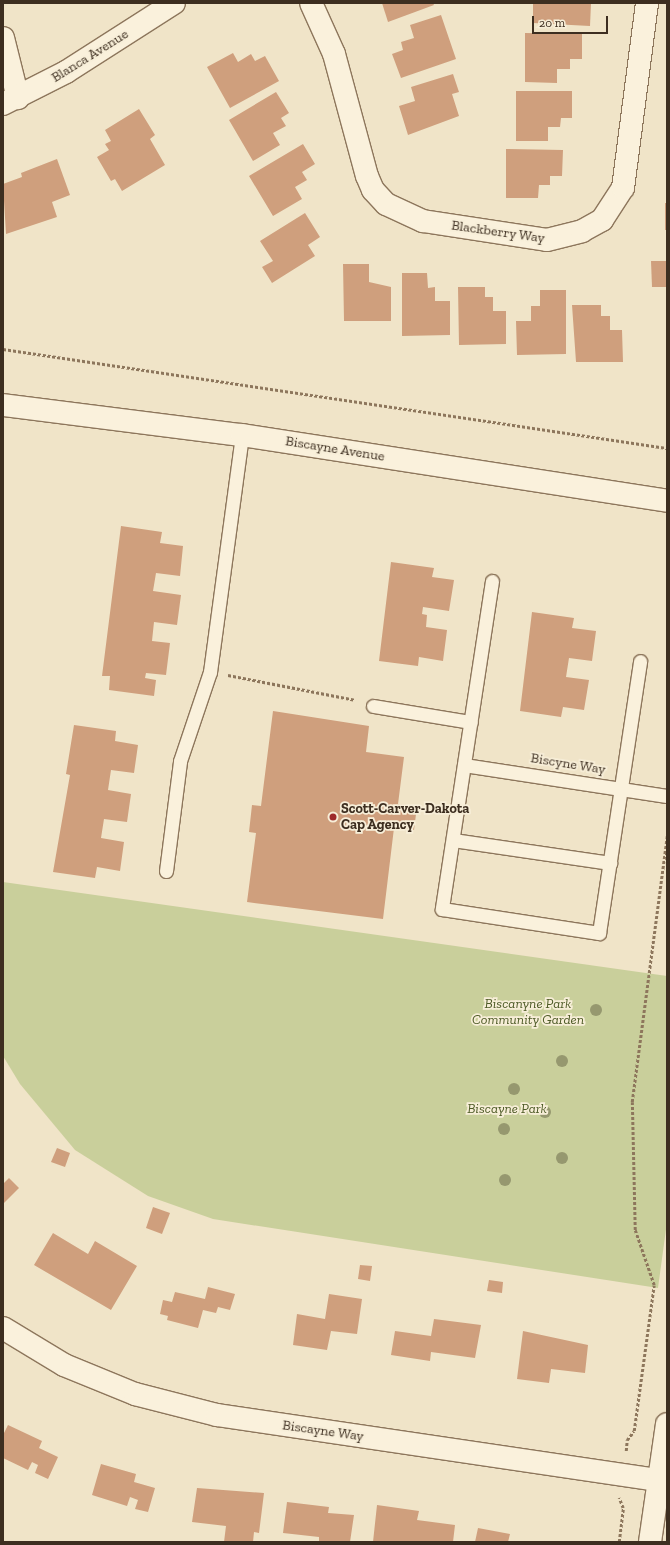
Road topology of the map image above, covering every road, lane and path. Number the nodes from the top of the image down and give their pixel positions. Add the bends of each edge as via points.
1 (174, 3) edge
2 (311, 3) edge
3 (647, 3) edge
4 (3, 38) edge
5 (11, 101) edge
6 (3, 349) edge
7 (3, 405) edge
8 (242, 435) junction
9 (667, 448) edge
10 (667, 501) edge
11 (492, 581) dead end
12 (640, 661) dead end
13 (210, 672) junction
14 (373, 706) joint
15 (471, 722) junction
16 (464, 765) junction
17 (621, 789) junction
18 (667, 796) edge
19 (667, 835) edge
20 (452, 840) junction
21 (610, 864) junction
22 (166, 871) dead end
23 (3, 1328) edge
24 (667, 1424) edge
25 (623, 1475) junction
26 (659, 1480) junction
27 (619, 1542) edge
28 (650, 1542) edge

1 - 5 street, Blanca Avenue via 66,72
2 - 3 street, Blackberry Way via 334,54 367,176 373,190 386,204 423,221 547,240 582,231 602,220 623,188
4 - 5 street
6 - 9 path
7 - 8 street, Biscayne Avenue
8 - 10 street, Biscayne Avenue
8 - 13 lane
11 - 15 lane
12 - 17 lane
13 - 14 path via 335,693
13 - 22 lane via 180,761
14 - 15 lane
15 - 16 lane
16 - 17 lane, Biscyne Way
16 - 20 lane
17 - 18 lane, Biscyne Way
17 - 21 lane
19 - 25 path via 630,1130 636,1189 635,1230 654,1285 634,1431 627,1440
20 - 21 lane
20 - 21 lane via 442,909 599,933
23 - 25 street, Biscayne Way via 64,1365 135,1394 217,1415
24 - 26 street
25 - 26 street, Biscayne Way
25 - 27 path via 619,1498 623,1508
26 - 28 street

